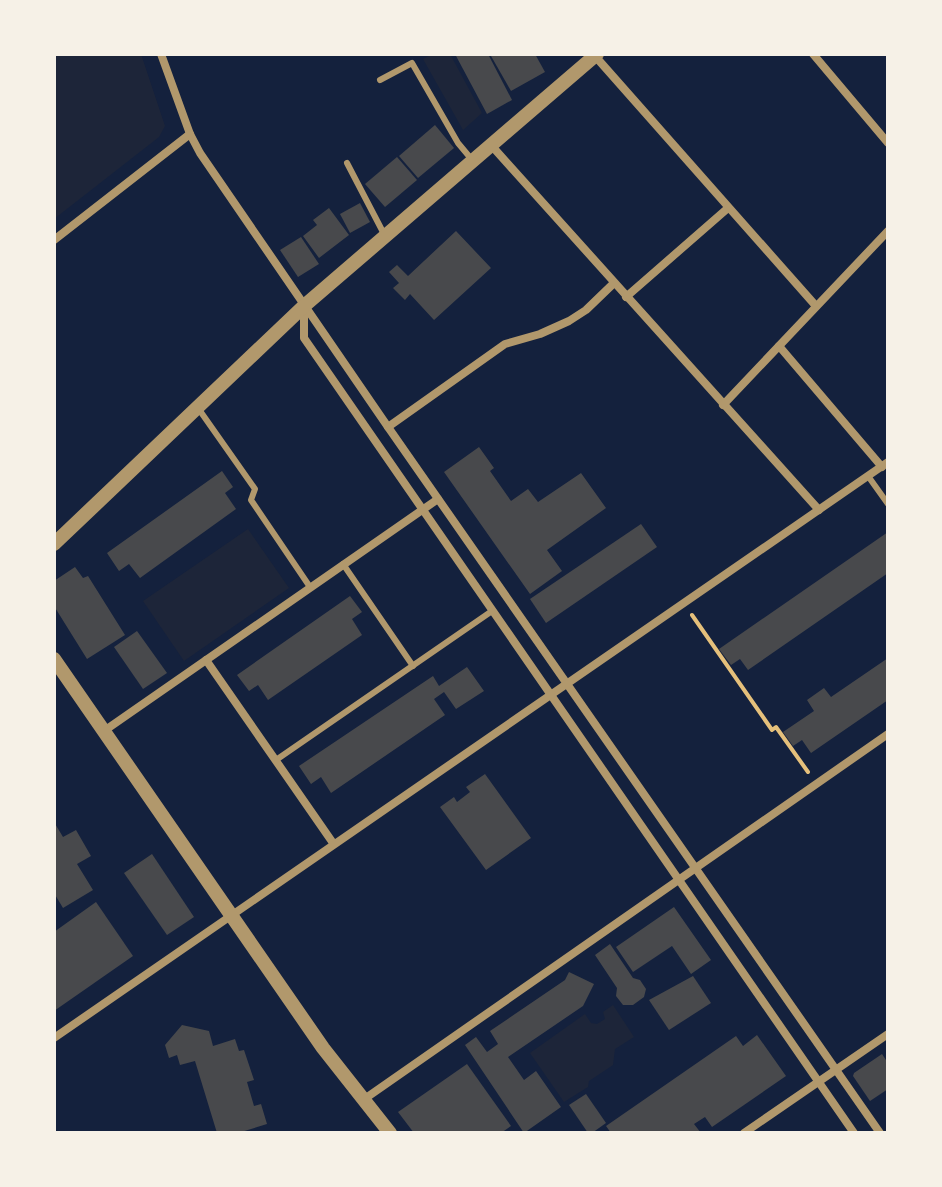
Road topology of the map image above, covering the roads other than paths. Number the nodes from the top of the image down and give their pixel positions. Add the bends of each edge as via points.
1 (161, 54) edge
2 (813, 54) edge
3 (596, 55) edge
4 (380, 80) dead end
5 (190, 134) junction
6 (888, 143) edge
7 (491, 145) junction
8 (473, 161) junction
9 (347, 163) dead end
10 (728, 208) junction
11 (888, 231) edge
12 (386, 236) junction
13 (54, 240) edge
14 (614, 283) junction
15 (626, 297) junction
16 (304, 306) junction
17 (816, 306) junction
18 (779, 346) junction
19 (723, 405) junction
20 (197, 407) junction
21 (388, 427) junction
22 (885, 465) edge
23 (868, 476) junction
24 (438, 499) junction
25 (888, 504) edge
26 (421, 510) junction
27 (819, 510) junction
28 (54, 544) edge
29 (343, 564) junction
30 (310, 587) junction
31 (492, 611) junction
32 (54, 659) edge
33 (206, 660) junction
34 (413, 666) junction
35 (568, 682) junction
36 (550, 694) junction
37 (104, 731) junction
38 (888, 734) edge
39 (276, 760) junction
40 (333, 843) junction
41 (696, 868) junction
42 (679, 880) junction
43 (230, 915) junction
44 (888, 1034) edge
45 (54, 1038) edge
46 (836, 1069) junction
47 (818, 1082) junction
48 (363, 1100) junction
49 (390, 1133) edge
50 (744, 1133) edge
51 (854, 1133) edge
52 (880, 1133) edge

1 - 5 street
2 - 6 street
3 - 7 street
3 - 10 street
4 - 8 lane via 412,63
5 - 13 street
5 - 16 street
7 - 8 street
7 - 14 street
8 - 12 street
9 - 12 lane
10 - 15 street
10 - 17 street
11 - 17 street
12 - 16 street
14 - 15 street
14 - 21 street via 569,321 505,344
15 - 19 street
16 - 20 street
16 - 21 street
16 - 26 street via 304,338
17 - 18 street
18 - 19 street
18 - 22 street
19 - 27 street
20 - 28 street
20 - 30 lane via 255,489 251,500
21 - 24 street
22 - 23 street
23 - 25 lane
23 - 27 street
24 - 26 street
24 - 35 street
26 - 29 street
26 - 31 street
27 - 35 street
29 - 30 street
29 - 34 lane
30 - 33 street
31 - 34 lane
31 - 36 street
32 - 37 street
33 - 37 street
33 - 39 street
34 - 39 lane
35 - 36 street
35 - 41 street
36 - 40 street
36 - 42 street
37 - 43 street
38 - 41 street
39 - 40 street
40 - 43 street
41 - 42 street
41 - 46 street
42 - 47 street
42 - 48 street
43 - 45 street
43 - 48 street
44 - 46 street
46 - 47 street
46 - 52 street
47 - 50 street
47 - 51 street
48 - 49 street

